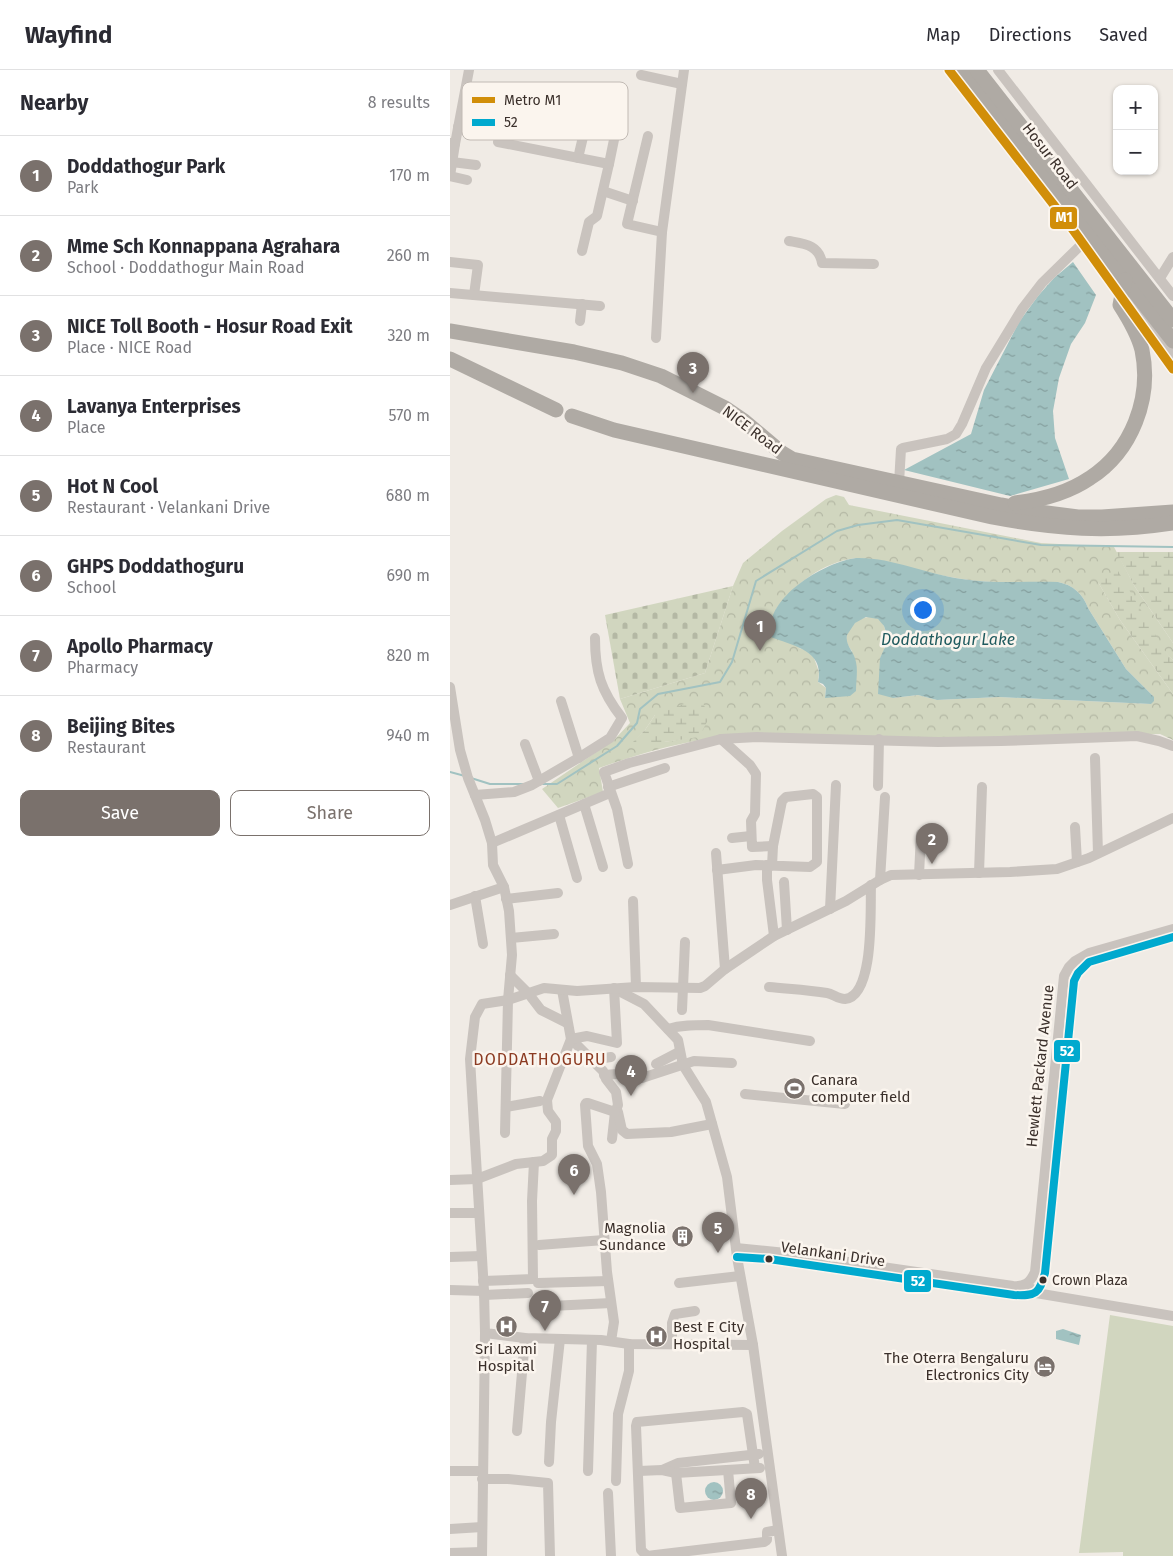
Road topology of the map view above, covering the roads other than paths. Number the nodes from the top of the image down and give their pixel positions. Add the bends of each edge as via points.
1 (684, 70) edge
2 (952, 70) edge
3 (961, 70) edge
4 (968, 70) edge
5 (977, 70) edge
6 (983, 70) edge
7 (998, 70) edge
8 (641, 75) dead end
9 (682, 84) junction
10 (462, 107) edge
11 (458, 127) junction
12 (462, 128) edge
13 (648, 136) dead end
14 (582, 140) edge
15 (614, 140) edge
16 (498, 142) dead end
17 (453, 143) edge
18 (578, 158) junction
19 (452, 162) junction
20 (609, 164) junction
21 (476, 165) dead end
22 (450, 176) edge
23 (467, 180) dead end
24 (603, 191) junction
25 (632, 201) junction
26 (662, 232) junction
27 (789, 241) dead end
28 (1085, 241) junction
29 (582, 250) dead end
30 (1173, 257) edge
31 (450, 262) edge
32 (874, 264) dead end
33 (1160, 278) junction
34 (1124, 285) junction
35 (450, 293) edge
36 (474, 295) junction
37 (1173, 296) edge
38 (582, 304) junction
39 (600, 306) dead end
40 (1173, 312) edge
41 (1173, 320) edge
42 (580, 321) dead end
43 (450, 331) edge
44 (1173, 332) edge
45 (656, 338) dead end
46 (1173, 341) edge
47 (1173, 354) edge
48 (450, 359) edge
49 (556, 410) dead end
50 (572, 416) dead end
51 (899, 482) junction
52 (1001, 505) junction
53 (1173, 512) edge
54 (1173, 523) edge
55 (1122, 529) junction
56 (1173, 532) edge
57 (595, 638) dead end
58 (450, 687) edge
59 (561, 701) dead end
60 (721, 739) junction
61 (878, 739) junction
62 (525, 744) dead end
63 (1173, 746) edge
64 (579, 758) junction
65 (1095, 758) dead end
66 (665, 768) dead end
67 (539, 781) junction
68 (836, 785) dead end
69 (878, 786) dead end
70 (982, 787) dead end
71 (609, 790) junction
72 (475, 795) junction
73 (885, 797) dead end
74 (584, 804) junction
75 (559, 815) junction
76 (1173, 818) edge
77 (1075, 827) dead end
78 (921, 834) dead end
79 (751, 836) junction
80 (732, 838) dead end
81 (492, 843) junction
82 (773, 846) junction
83 (716, 853) dead end
84 (1098, 854) junction
85 (1077, 862) junction
86 (628, 864) dead end
87 (770, 866) junction
88 (603, 867) dead end
89 (717, 870) junction
90 (978, 873) junction
91 (919, 875) junction
92 (577, 878) dead end
93 (880, 880) junction
94 (784, 882) dead end
95 (870, 885) junction
96 (504, 887) junction
97 (558, 893) dead end
98 (475, 896) junction
99 (506, 898) junction
100 (634, 901) dead end
101 (450, 905) edge
102 (830, 909) junction
103 (1173, 929) edge
104 (787, 930) junction
105 (554, 934) dead end
106 (774, 936) junction
107 (511, 938) junction
108 (1173, 938) edge
109 (685, 942) dead end
110 (483, 944) dead end
111 (726, 969) junction
112 (510, 975) junction
113 (1069, 978) junction
114 (636, 987) junction
115 (769, 987) dead end
116 (614, 988) junction
117 (683, 988) junction
118 (562, 990) junction
119 (528, 993) junction
120 (508, 1000) junction
121 (682, 1010) dead end
122 (567, 1023) junction
123 (668, 1029) junction
124 (571, 1039) junction
125 (810, 1041) dead end
126 (679, 1052) junction
127 (611, 1057) dead end
128 (591, 1060) junction
129 (732, 1063) dead end
130 (656, 1064) dead end
131 (684, 1065) junction
132 (617, 1074) dead end
133 (604, 1075) junction
134 (642, 1078) dead end
135 (745, 1094) dead end
136 (540, 1101) dead end
137 (845, 1104) dead end
138 (506, 1107) junction
139 (616, 1111) junction
140 (712, 1124) junction
141 (506, 1133) dead end
142 (612, 1139) dead end
143 (534, 1162) junction
144 (450, 1180) edge
145 (477, 1180) junction
146 (450, 1212) edge
147 (479, 1213) junction
148 (604, 1240) junction
149 (539, 1245) dead end
150 (736, 1253) junction
151 (481, 1256) junction
152 (450, 1257) edge
153 (740, 1276) junction
154 (608, 1281) junction
155 (1028, 1282) junction
156 (538, 1283) dead end
157 (679, 1283) dead end
158 (484, 1289) junction
159 (450, 1290) edge
160 (1039, 1290) junction
161 (528, 1293) dead end
162 (611, 1303) junction
163 (551, 1306) dead end
164 (695, 1310) dead end
165 (1173, 1316) edge
166 (485, 1333) junction
167 (525, 1338) junction
168 (560, 1339) junction
169 (592, 1340) junction
170 (611, 1341) junction
171 (629, 1344) junction
172 (672, 1344) junction
173 (753, 1345) junction
174 (517, 1431) dead end
175 (768, 1454) junction
176 (753, 1455) junction
177 (712, 1459) junction
178 (549, 1462) dead end
179 (769, 1467) junction
180 (755, 1468) junction
181 (588, 1470) dead end
182 (662, 1470) junction
183 (728, 1470) junction
184 (450, 1471) edge
185 (639, 1471) junction
186 (712, 1471) junction
187 (676, 1473) junction
188 (482, 1475) junction
189 (616, 1481) dead end
190 (608, 1493) dead end
191 (482, 1527) junction
192 (450, 1529) edge
193 (778, 1530) junction
194 (450, 1552) edge
195 (482, 1554) edge
196 (550, 1556) edge
197 (611, 1556) edge
198 (782, 1556) edge

1 - 9 street
2 - 28 street
3 - 34 highway, Hosur Road
4 - 44 highway
5 - 41 highway
6 - 40 highway, Hosur Road
7 - 33 street, Hosur Road
8 - 9 street
9 - 26 street
10 - 11 street
11 - 12 street
11 - 17 street
13 - 25 street
14 - 18 street
15 - 20 street
16 - 18 street
17 - 19 street
18 - 20 street
19 - 21 street
19 - 22 street
20 - 24 street
22 - 23 street
24 - 25 street
24 - 29 street via 597,216 589,222
25 - 26 street via 627,224
26 - 45 street
27 - 32 street via 817,249 822,264
28 - 34 street
28 - 51 street via 1042,283 1022,309 986,368 956,434 948,439 901,450
30 - 33 street
31 - 36 street via 478,266
33 - 37 street, Hosur Road
34 - 46 highway, Hosur Road
34 - 47 street, Hosur Road
34 - 52 highway via 1120,305 1134,327 1145,369 1142,403 1126,441 1105,466 1080,484 1044,498
35 - 36 street
36 - 38 street
38 - 39 street
38 - 42 street
43 - 51 highway, NICE Road via 574,352 653,373 725,408 787,456
48 - 49 highway
50 - 55 highway, NICE Road via 614,430 992,517 1058,528
51 - 52 highway, NICE Road
52 - 53 highway, NICE Road via 1078,517
54 - 55 highway
55 - 56 highway via 1139,533
57 - 64 street via 595,655 606,696 622,718 610,738
58 - 72 street via 460,750
59 - 64 street
60 - 61 street
60 - 71 street via 604,772
60 - 79 street via 756,774
61 - 63 street via 938,742 1136,736
61 - 69 street
62 - 67 street
64 - 67 street
65 - 84 street
66 - 71 street
67 - 72 street via 514,792
68 - 102 street
70 - 90 street
71 - 74 street
71 - 86 street via 617,809
72 - 81 street
73 - 93 street
74 - 75 street
74 - 88 street
75 - 81 street
75 - 92 street
76 - 84 street
77 - 85 street
78 - 91 street
79 - 80 street
79 - 82 street via 752,847
81 - 96 street via 493,865
82 - 87 street
82 - 87 street via 782,801 786,796 813,794 817,797 817,862 810,867
83 - 89 street
84 - 85 street
85 - 90 street via 1057,869
87 - 89 street
87 - 106 street via 767,880
89 - 111 street
90 - 91 street
91 - 93 street via 891,876
93 - 95 street
94 - 104 street
95 - 102 street
95 - 115 street via 868,960 857,992 843,999 826,993
96 - 98 street
96 - 99 street
97 - 99 street
98 - 101 street
98 - 110 street
99 - 107 street
100 - 114 street
102 - 104 street
103 - 113 street, Hewlett Packard Avenue via 1089,953 1069,967
104 - 106 street
105 - 107 street
106 - 111 street
107 - 112 street
108 - 113 street, Hewlett Packard Avenue via 1090,962
109 - 117 street
111 - 117 street via 705,986
112 - 119 street
112 - 120 street
113 - 155 street, Hewlett Packard Avenue via 1035,1272
113 - 160 street, Hewlett Packard Avenue via 1045,1273
114 - 116 street
114 - 117 street
116 - 118 street
116 - 123 street via 644,1004
116 - 124 street via 617,1042 587,1036
117 - 121 street
118 - 119 street via 544,988
118 - 122 street
119 - 120 street
119 - 122 street via 541,1010
120 - 138 street
120 - 145 street via 482,1004 475,1016 470,1059
122 - 124 street
123 - 125 street via 708,1025
123 - 126 street via 678,1040
124 - 128 street
124 - 143 street via 547,1100 548,1111 556,1122 552,1155
126 - 130 street
126 - 131 street
127 - 128 street
128 - 133 street
129 - 131 street via 694,1061
131 - 134 street
131 - 140 street via 706,1102
132 - 133 street
133 - 139 street via 616,1092
135 - 137 street
136 - 138 street
138 - 141 street
139 - 140 street via 622,1130 627,1134 671,1132
139 - 142 street
139 - 148 street via 588,1103 585,1105 588,1146 597,1164
140 - 150 street via 727,1177
143 - 145 street via 516,1164
143 - 158 street via 533,1279
144 - 145 street
145 - 147 street
146 - 147 street
147 - 151 street
148 - 149 street
148 - 154 street
150 - 153 street
150 - 155 street, Velankani Drive via 786,1253 1022,1287
150 - 160 street, Velankani Drive via 1014,1295 1024,1296
151 - 152 street
151 - 158 street
153 - 157 street
153 - 173 street
154 - 156 street
154 - 162 street
155 - 160 street
158 - 159 street
158 - 161 street
158 - 166 street
160 - 165 street, Velankani Drive
162 - 163 street
162 - 170 street via 614,1322
164 - 172 street via 675,1314
166 - 167 street
166 - 188 street
167 - 168 street
167 - 174 street
168 - 169 street
168 - 178 street
169 - 170 street
169 - 181 street
170 - 171 street
171 - 172 street
171 - 189 street via 629,1371 618,1414
172 - 173 street
173 - 175 street
175 - 176 street
175 - 179 street
176 - 177 street
176 - 180 street
176 - 185 street via 747,1414 743,1412 641,1420 636,1426
177 - 182 street via 678,1463
177 - 186 street
179 - 180 street
179 - 193 street
180 - 183 street
182 - 185 street
182 - 187 street
183 - 186 street
183 - 187 street via 731,1503 680,1508
184 - 188 street
185 - 193 street via 641,1550 647,1556 764,1542 767,1532
186 - 187 street
188 - 191 street
188 - 196 street via 548,1483
190 - 197 street
191 - 192 street
191 - 195 street
193 - 198 street
194 - 195 street

